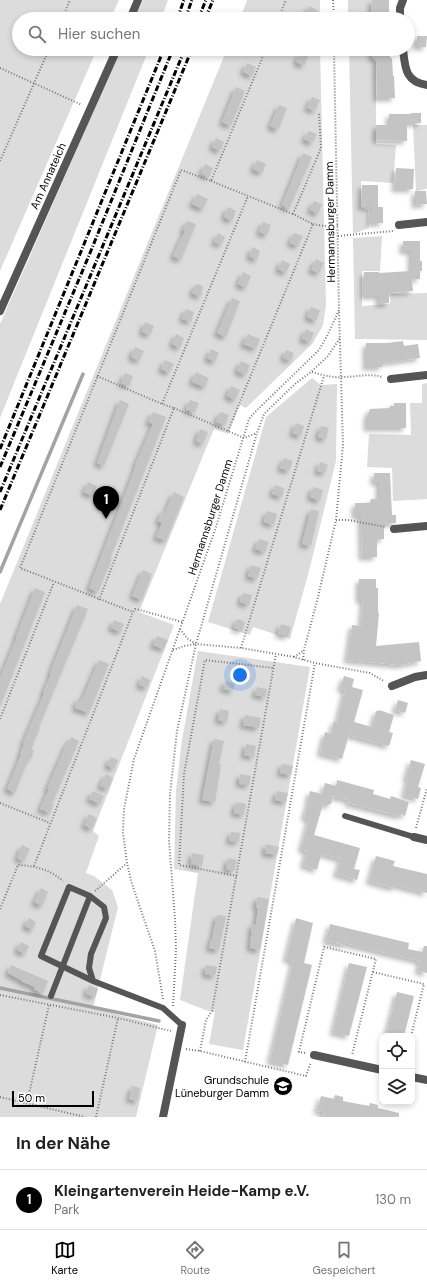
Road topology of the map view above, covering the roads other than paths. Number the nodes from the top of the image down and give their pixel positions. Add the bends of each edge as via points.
1 (138, 0) edge
2 (404, 0) edge
3 (133, 12) edge
4 (400, 12) edge
5 (113, 56) edge
6 (404, 56) edge
7 (427, 85) edge
8 (427, 222) edge
9 (399, 225) road end
10 (0, 311) edge
11 (427, 375) edge
12 (391, 379) road end
13 (427, 526) edge
14 (394, 530) road end
15 (427, 675) edge
16 (392, 686) road end
17 (345, 816) dead end
18 (414, 837) joint
19 (427, 840) edge
20 (90, 896) junction
21 (62, 965) junction
22 (93, 981) junction
23 (51, 996) dead end
24 (181, 1029) joint
25 (314, 1055) road end
26 (379, 1069) edge
27 (415, 1078) edge
28 (427, 1080) edge
29 (163, 1117) edge

1 - 3 street
2 - 4 street
5 - 10 street, Am Annateich
6 - 7 street via 405,69 409,76 414,81
8 - 9 street
11 - 12 street
13 - 14 street
15 - 16 street via 415,676
17 - 18 lane
18 - 19 street
20 - 21 lane
20 - 21 lane via 69,887 41,956
20 - 22 lane via 104,907 106,918 91,954 89,968
21 - 22 lane
21 - 23 lane
22 - 24 lane via 163,1008
24 - 29 street
25 - 26 street
27 - 28 street

